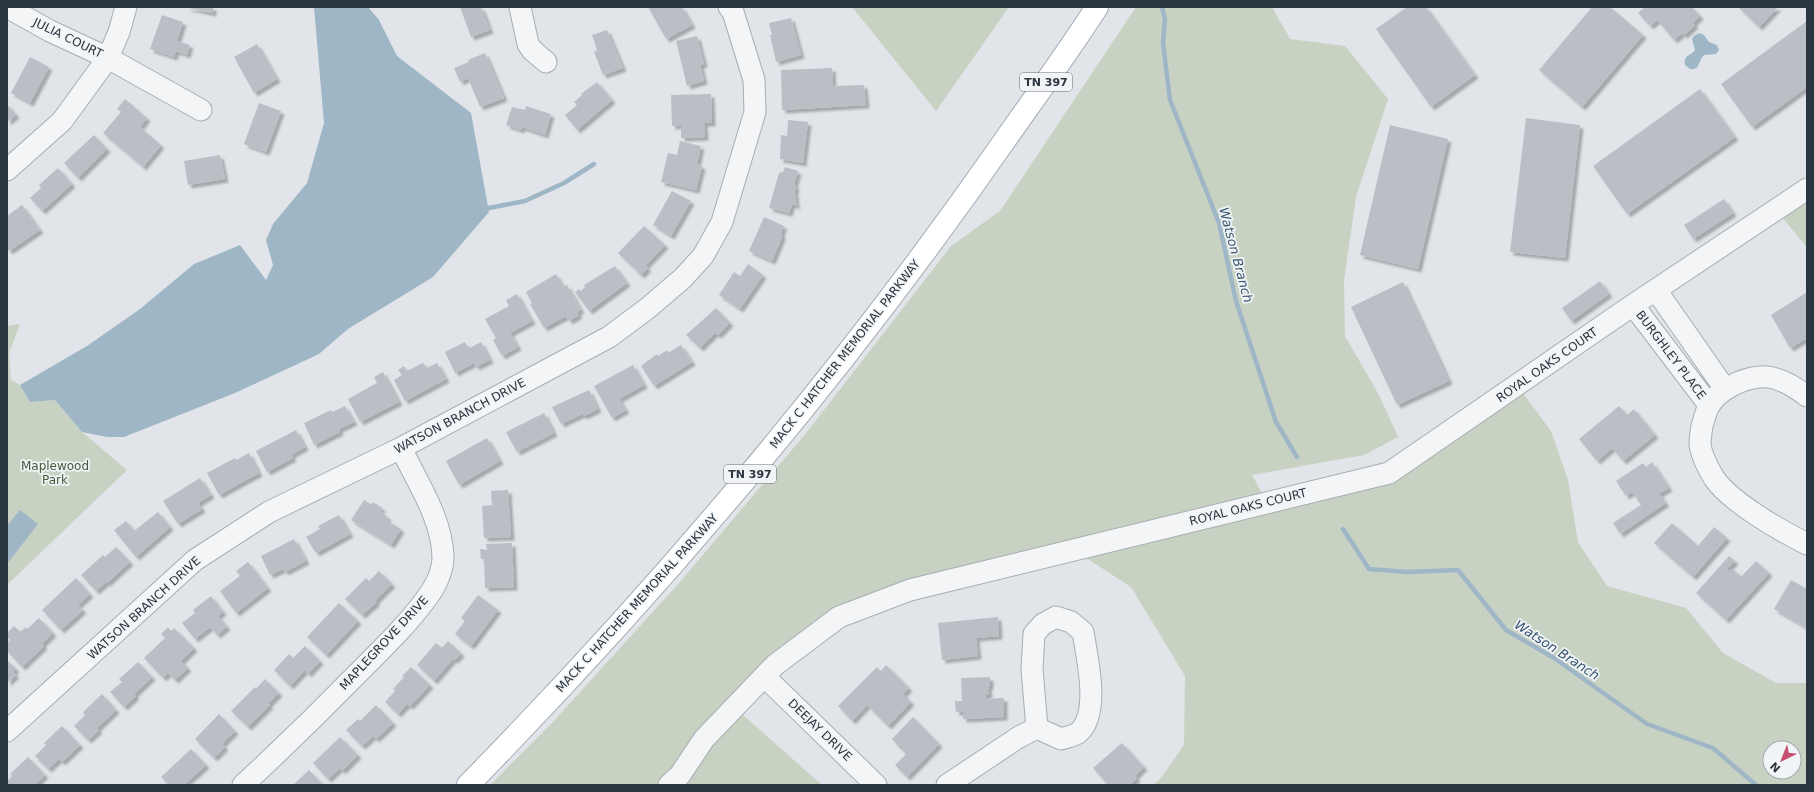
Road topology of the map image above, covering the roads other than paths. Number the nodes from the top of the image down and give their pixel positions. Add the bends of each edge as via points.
1 (7, 7) edge
2 (126, 7) edge
3 (520, 7) edge
4 (729, 7) edge
5 (1092, 15) edge
6 (108, 58) junction
7 (546, 62) dead end
8 (200, 110) dead end
9 (7, 170) edge
10 (1807, 189) edge
11 (1656, 290) junction
12 (1633, 305) junction
13 (1725, 389) junction
14 (1807, 396) edge
15 (1709, 406) junction
16 (400, 448) junction
17 (1807, 544) edge
18 (764, 676) junction
19 (1038, 728) junction
20 (7, 731) edge
21 (676, 782) edge
22 (243, 785) edge
23 (468, 785) edge
24 (876, 785) edge
25 (947, 785) edge

1 - 6 street, JULIA COURT via 50,31
2 - 6 street
3 - 7 street via 528,44
4 - 16 street, WATSON BRANCH DRIVE via 733,12 754,80 755,112 722,222 703,256 683,278 648,308 608,337
5 - 23 main road, MACK C HATCHER MEMORIAL PARKWAY / TN 397 via 920,260 761,461 656,584 564,686
6 - 8 street, JULIA COURT
6 - 9 street via 62,121
10 - 11 street, ROYAL OAKS COURT
11 - 12 street, ROYAL OAKS COURT
11 - 13 street, BURGHLEY PLACE
12 - 15 street, BURGHLEY PLACE
12 - 18 street, ROYAL OAKS COURT via 1389,473 910,590 839,617 780,660
13 - 14 street, BURGHLEY PLACE via 1762,376 1790,383
13 - 15 street, BURGHLEY PLACE
15 - 17 street, BURGHLEY PLACE via 1700,445 1714,478 1753,513
16 - 20 street, WATSON BRANCH DRIVE via 269,512 195,560
16 - 22 street, MAPLEGROVE DRIVE via 434,516 440,534 442,565 434,586 416,612 373,658
18 - 21 street, ROYAL OAKS COURT via 704,739
18 - 24 street, DEEJAY DRIVE
19 - 19 street via 1061,739 1078,733 1089,716 1090,676 1083,632 1071,622 1056,617 1043,624 1034,634 1032,669
19 - 25 street via 1019,737

